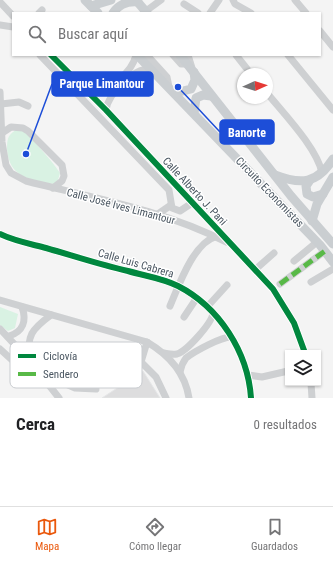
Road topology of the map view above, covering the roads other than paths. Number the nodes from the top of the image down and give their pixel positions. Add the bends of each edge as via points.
1 (111, 0) edge
2 (161, 0) edge
3 (219, 0) edge
4 (233, 0) edge
5 (295, 0) edge
6 (89, 2) edge
7 (1, 4) edge
8 (184, 4) dead end
9 (141, 8) edge
10 (97, 12) edge
11 (114, 12) edge
12 (196, 12) edge
13 (211, 12) edge
14 (249, 12) edge
15 (305, 12) edge
16 (12, 15) edge
17 (0, 25) edge
18 (12, 27) edge
19 (321, 32) edge
20 (333, 47) edge
21 (41, 56) edge
22 (52, 56) edge
23 (136, 56) edge
24 (138, 56) edge
25 (148, 56) edge
26 (174, 56) edge
27 (181, 56) edge
28 (237, 56) edge
29 (289, 56) edge
30 (190, 64) edge
31 (247, 68) edge
32 (150, 69) junction
33 (172, 90) junction
34 (0, 92) edge
35 (90, 94) junction
36 (211, 96) junction
37 (273, 101) edge
38 (1, 104) edge
39 (28, 106) dead end
40 (106, 110) junction
41 (333, 110) edge
42 (194, 113) junction
43 (2, 133) junction
44 (333, 158) edge
45 (322, 173) junction
46 (274, 175) junction
47 (333, 177) edge
48 (310, 180) junction
49 (53, 188) junction
50 (323, 194) junction
51 (192, 203) junction
52 (171, 205) junction
53 (158, 214) junction
54 (312, 221) junction
55 (328, 233) edge
56 (0, 234) edge
57 (215, 237) junction
58 (317, 242) junction
59 (333, 244) edge
60 (232, 245) junction
61 (325, 251) junction
62 (274, 253) dead end
63 (294, 261) dead end
64 (333, 262) edge
65 (256, 269) junction
66 (333, 270) edge
67 (311, 282) dead end
68 (280, 284) dead end
69 (227, 285) dead end
70 (179, 286) junction
71 (196, 299) junction
72 (0, 300) edge
73 (170, 306) dead end
74 (22, 307) junction
75 (207, 307) junction
76 (213, 313) junction
77 (51, 315) junction
78 (184, 317) dead end
79 (0, 329) edge
80 (9, 336) junction
81 (232, 337) junction
82 (14, 342) edge
83 (29, 342) edge
84 (147, 342) junction
85 (0, 349) edge
86 (304, 350) edge
87 (164, 353) junction
88 (10, 358) edge
89 (142, 359) edge
90 (142, 363) edge
91 (180, 372) junction
92 (285, 372) edge
93 (248, 375) junction
94 (311, 386) edge
95 (51, 388) edge
96 (64, 388) edge
97 (79, 388) edge
98 (96, 389) dead end
99 (59, 398) edge
100 (166, 398) edge
101 (189, 398) edge
102 (251, 398) edge
103 (312, 398) edge

1 - 6 main road
2 - 9 street
3 - 13 street
4 - 14 street via 235,4
5 - 15 street
6 - 10 main road
7 - 16 street
8 - 12 street
9 - 11 main road via 125,3
17 - 18 street
19 - 20 street
21 - 52 street, Calle Alberto J. Pani via 169,190
22 - 35 street, Calle Alberto J. Pani
23 - 35 street via 131,67 106,90
24 - 32 main road, Circuito Economistas
25 - 33 street via 169,79
26 - 30 street via 181,64
27 - 30 main road
28 - 31 street
29 - 41 street
30 - 33 main road via 195,80 191,89
30 - 36 main road
32 - 33 main road, Circuito Economistas
32 - 40 street via 135,73 112,95
33 - 42 main road, Circuito Economistas
34 - 38 street, Calle José Ives Limantour
35 - 40 street, Calle Alberto J. Pani
36 - 42 main road via 200,95 196,98
36 - 46 main road
37 - 45 street via 314,153 321,165
38 - 39 street via 19,102
38 - 43 street, Calle José Ives Limantour
40 - 51 street, Calle Alberto J. Pani
42 - 58 main road, Circuito Economistas
43 - 49 street, Calle José Ives Limantour via 3,156 11,173 26,181
43 - 49 street, Calle José Ives Limantour via 11,127 23,128 62,165 64,176
44 - 45 main road
45 - 48 main road
46 - 48 main road via 289,181
46 - 54 main road
47 - 50 main road
48 - 50 main road via 306,186 307,194 313,197
49 - 53 street, Calle José Ives Limantour
50 - 54 main road
51 - 52 street, Calle Alberto J. Pani via 180,211
51 - 60 street, Calle Alberto J. Pani
52 - 53 street
53 - 57 street, Calle José Ives Limantour
54 - 55 main road
55 - 59 main road
56 - 70 street, Calle Luis Cabrera
57 - 60 street, Calle José Ives Limantour
57 - 70 street via 201,244
58 - 61 main road, Circuito Economistas
58 - 63 street
60 - 65 street, Calle Alberto J. Pani
61 - 64 main road, Circuito Economistas
61 - 68 street
62 - 65 street
65 - 86 street, Calle Alberto J. Pani via 284,305
66 - 67 street
69 - 75 street
70 - 71 street, Calle Luis Cabrera
70 - 73 street
71 - 75 street, Calle Luis Cabrera
71 - 78 street
72 - 74 street
74 - 77 street
74 - 80 street via 22,328
75 - 76 street, Calle Luis Cabrera
76 - 81 street, Calle Luis Cabrera
76 - 87 street via 208,325 185,348 176,354
77 - 83 street via 40,323 32,333
77 - 84 street
79 - 80 street
80 - 82 street
81 - 91 street via 220,339 188,357
81 - 93 street, Calle Luis Cabrera
84 - 87 street
84 - 89 street
85 - 88 street
87 - 91 street
90 - 100 street via 156,377
91 - 101 street
92 - 93 street via 262,377
93 - 102 street, Calle Luis Cabrera
94 - 103 street
95 - 99 street
96 - 99 street
97 - 98 street

